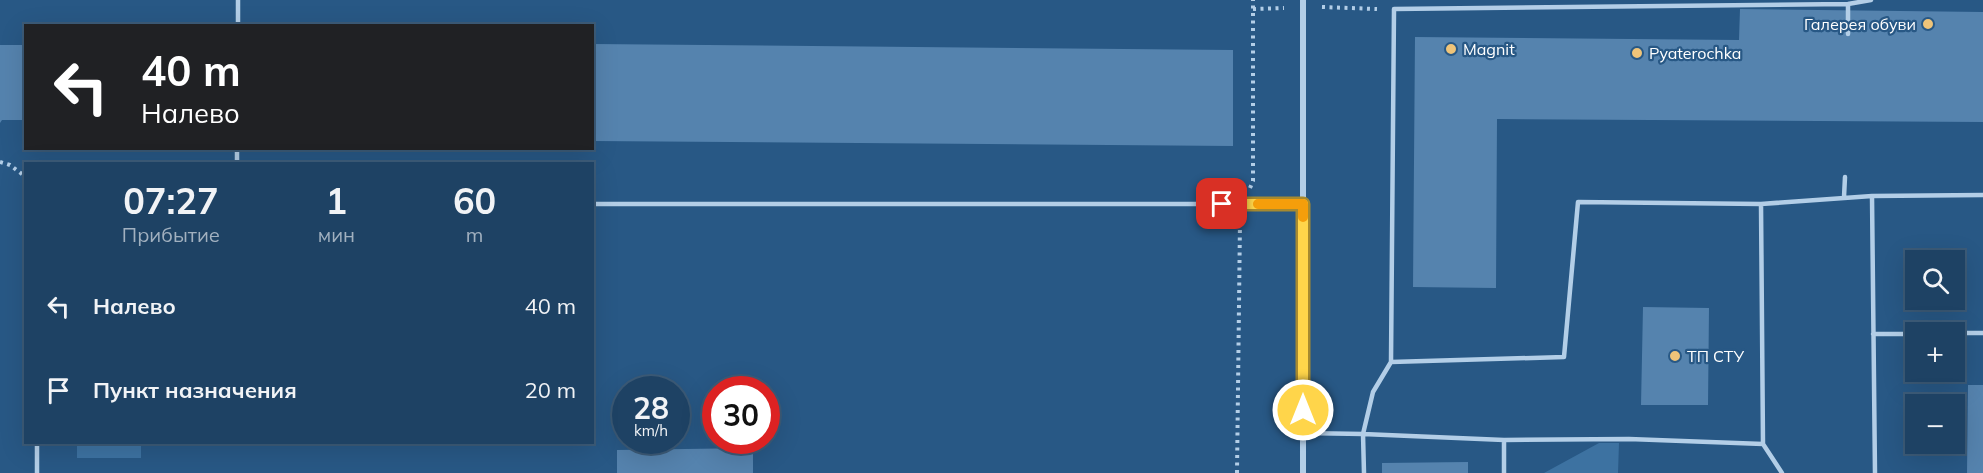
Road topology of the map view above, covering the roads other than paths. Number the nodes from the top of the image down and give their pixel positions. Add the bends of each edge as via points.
1 (238, 0) edge
2 (1303, 0) edge
3 (1871, 0) edge
4 (1848, 4) junction
5 (238, 24) edge
6 (1848, 34) dead end
7 (1845, 177) dead end
8 (1983, 195) edge
9 (1872, 196) junction
10 (1845, 197) junction
11 (594, 204) edge
12 (1303, 204) junction
13 (1761, 204) junction
14 (1965, 333) edge
15 (1983, 333) edge
16 (1873, 334) junction
17 (1905, 334) edge
18 (1390, 362) junction
19 (1303, 433) junction
20 (1363, 434) junction
21 (1504, 440) junction
22 (37, 444) edge
23 (1763, 444) junction
24 (37, 473) edge
25 (1303, 473) edge
26 (1364, 473) edge
27 (1504, 473) edge
28 (1782, 473) edge
29 (1875, 473) edge

1 - 5 lane
2 - 12 street
3 - 4 lane
4 - 6 lane
4 - 18 lane via 1394,9
7 - 10 lane
8 - 9 lane
9 - 10 lane
9 - 16 lane
10 - 13 lane
11 - 12 lane
12 - 19 street
13 - 18 lane via 1578,202 1564,357
13 - 23 lane
14 - 15 lane
16 - 17 lane
16 - 29 lane
18 - 20 lane via 1373,392
19 - 20 lane
19 - 25 street
20 - 21 lane
20 - 26 lane
21 - 23 lane via 1629,438
21 - 27 lane
22 - 24 lane
23 - 28 lane

